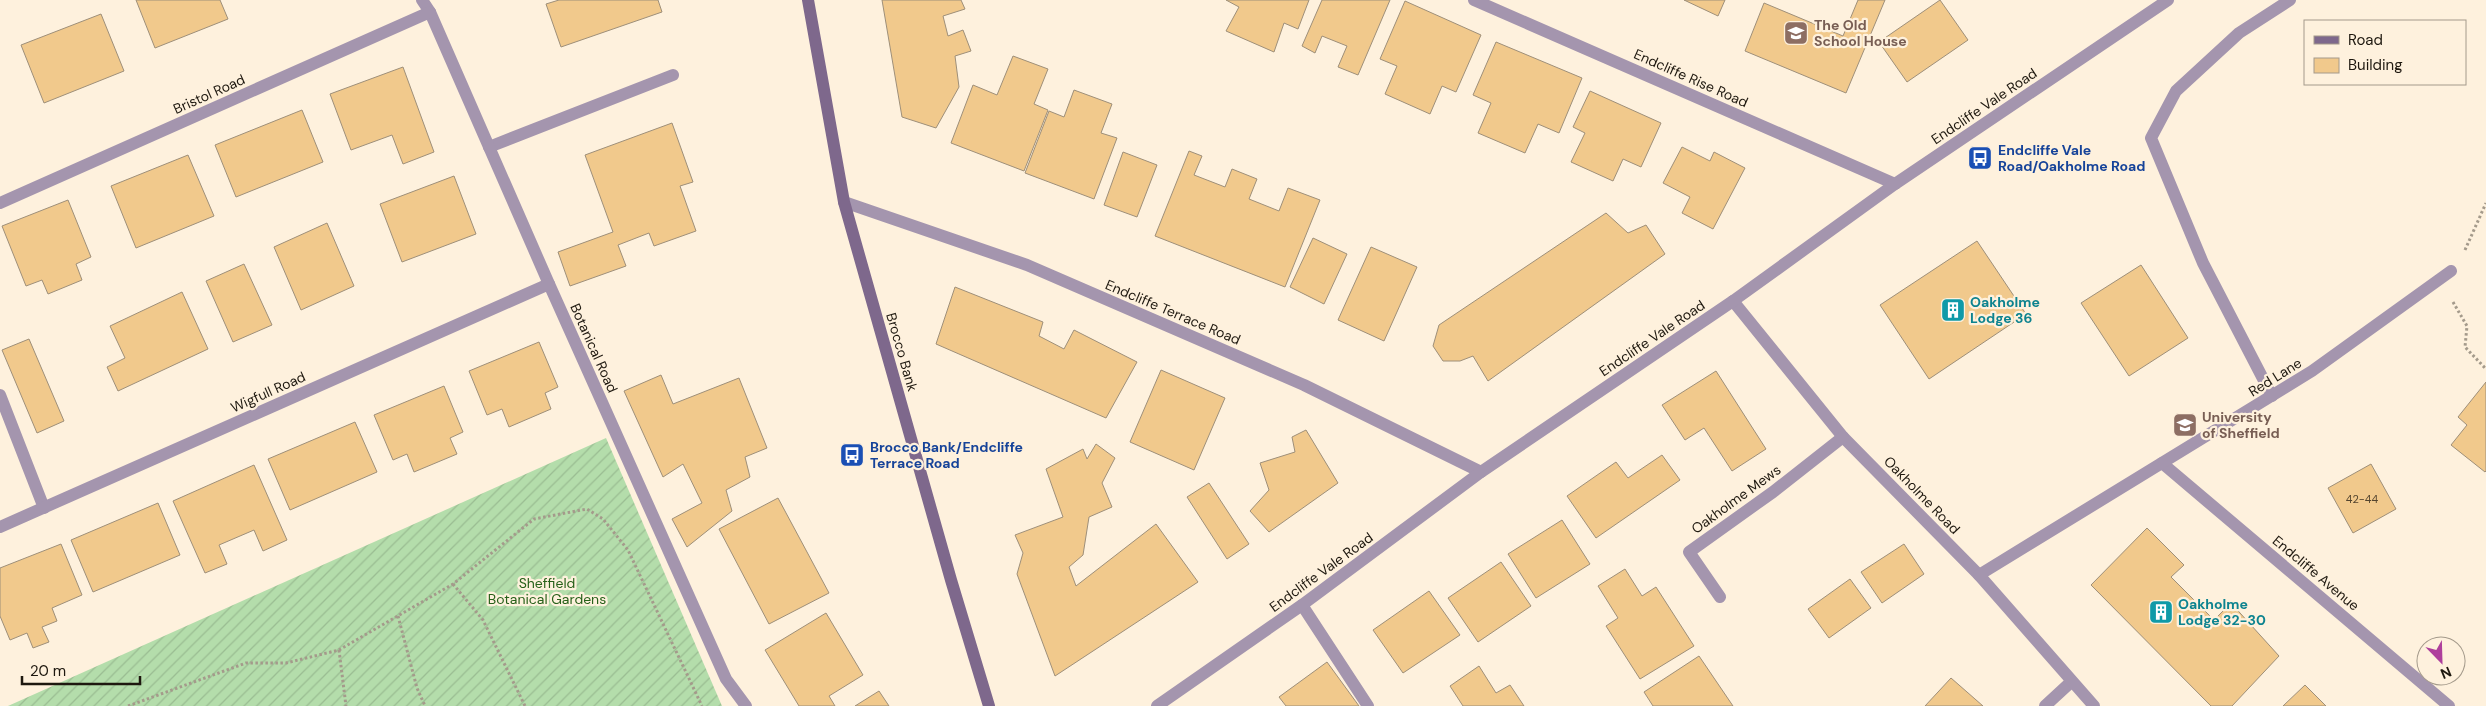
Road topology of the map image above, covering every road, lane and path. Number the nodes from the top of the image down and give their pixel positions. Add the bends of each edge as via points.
1 (422, 0) edge
2 (808, 0) edge
3 (1474, 0) edge
4 (2168, 0) edge
5 (2290, 0) edge
6 (430, 12) junction
7 (673, 75) dead end
8 (489, 148) junction
9 (1896, 184) junction
10 (0, 202) edge
11 (844, 202) junction
12 (2486, 203) edge
13 (2451, 271) joint
14 (2440, 280) junction
15 (549, 284) junction
16 (1733, 301) junction
17 (2486, 369) edge
18 (0, 395) edge
19 (2272, 396) junction
20 (1844, 437) junction
21 (2162, 463) junction
22 (1481, 472) junction
23 (44, 508) junction
24 (0, 527) edge
25 (1979, 575) junction
26 (453, 584) junction
27 (1720, 597) dead end
28 (1302, 605) junction
29 (398, 616) junction
30 (339, 650) junction
31 (2071, 682) junction
32 (128, 706) edge
33 (346, 706) edge
34 (425, 706) edge
35 (525, 706) edge
36 (702, 706) edge
37 (746, 706) edge
38 (989, 706) edge
39 (1157, 706) edge
40 (1368, 706) edge
41 (2045, 706) edge
42 (2094, 706) edge
43 (2450, 706) edge

1 - 6 street, Botanical Road
2 - 11 main road, Brocco Bank
3 - 9 street, Endcliffe Rise Road
4 - 9 street, Endcliffe Vale Road
5 - 19 street via 2239,33 2176,91 2151,138 2203,263
6 - 8 street, Botanical Road
6 - 10 street, Bristol Road
7 - 8 street
8 - 15 street, Botanical Road
9 - 16 street, Endcliffe Vale Road
11 - 22 street, Endcliffe Terrace Road via 1027,265 1304,386
11 - 38 main road, Brocco Bank
12 - 13 path via 2471,240
13 - 14 street, Red Lane
14 - 17 path via 2467,326 2465,347
14 - 19 street, Red Lane
15 - 23 street, Wigfull Road
15 - 37 street, Botanical Road via 726,679
16 - 20 street, Oakholme Road
16 - 22 street, Endcliffe Vale Road
18 - 23 street
19 - 21 street, Red Lane
20 - 25 street, Oakholme Road
20 - 27 street, Oakholme Mews via 1689,552
21 - 25 street, Red Lane
21 - 43 street, Endcliffe Avenue
22 - 28 street, Endcliffe Vale Road
23 - 24 street, Wigfull Road
25 - 31 street, Oakholme Road
26 - 29 path
26 - 35 path via 483,620
26 - 36 path via 534,519 587,509 604,519 628,550
28 - 39 street, Endcliffe Vale Road
28 - 40 street
29 - 30 path
29 - 34 path
30 - 32 path via 286,663 246,663
30 - 33 path
31 - 41 street
31 - 42 street, Oakholme Road

